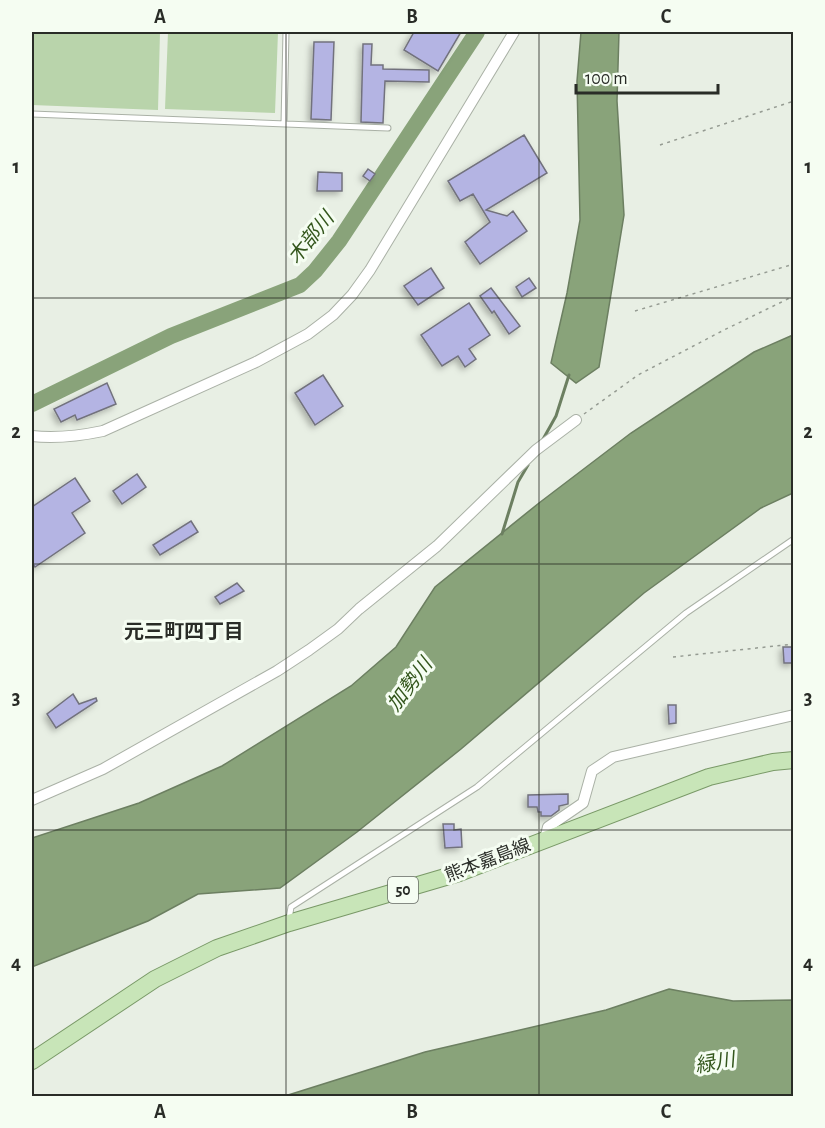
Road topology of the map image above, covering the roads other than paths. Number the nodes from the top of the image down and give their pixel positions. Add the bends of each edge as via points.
1 (286, 32) edge
2 (514, 32) edge
3 (32, 114) edge
4 (284, 124) junction
5 (388, 128) dead end
6 (576, 420) road end
7 (32, 436) edge
8 (794, 539) edge
9 (794, 715) edge
10 (794, 760) edge
11 (32, 800) edge
12 (545, 839) junction
13 (288, 923) junction
14 (32, 1061) edge

1 - 4 lane
2 - 7 street via 369,270 333,315 308,334 256,362 103,431 52,438
3 - 4 lane
4 - 5 lane
6 - 11 street via 536,450 437,546 318,643 277,671 103,769
8 - 13 lane via 686,612 477,787 291,907
9 - 12 street via 613,757 592,771 583,803 548,827
10 - 12 main road, 熊本嘉島線 / 50 via 709,777
12 - 13 main road, 熊本嘉島線 / 50 via 459,873
13 - 14 main road, 熊本嘉島線 / 50 via 217,948 155,979

